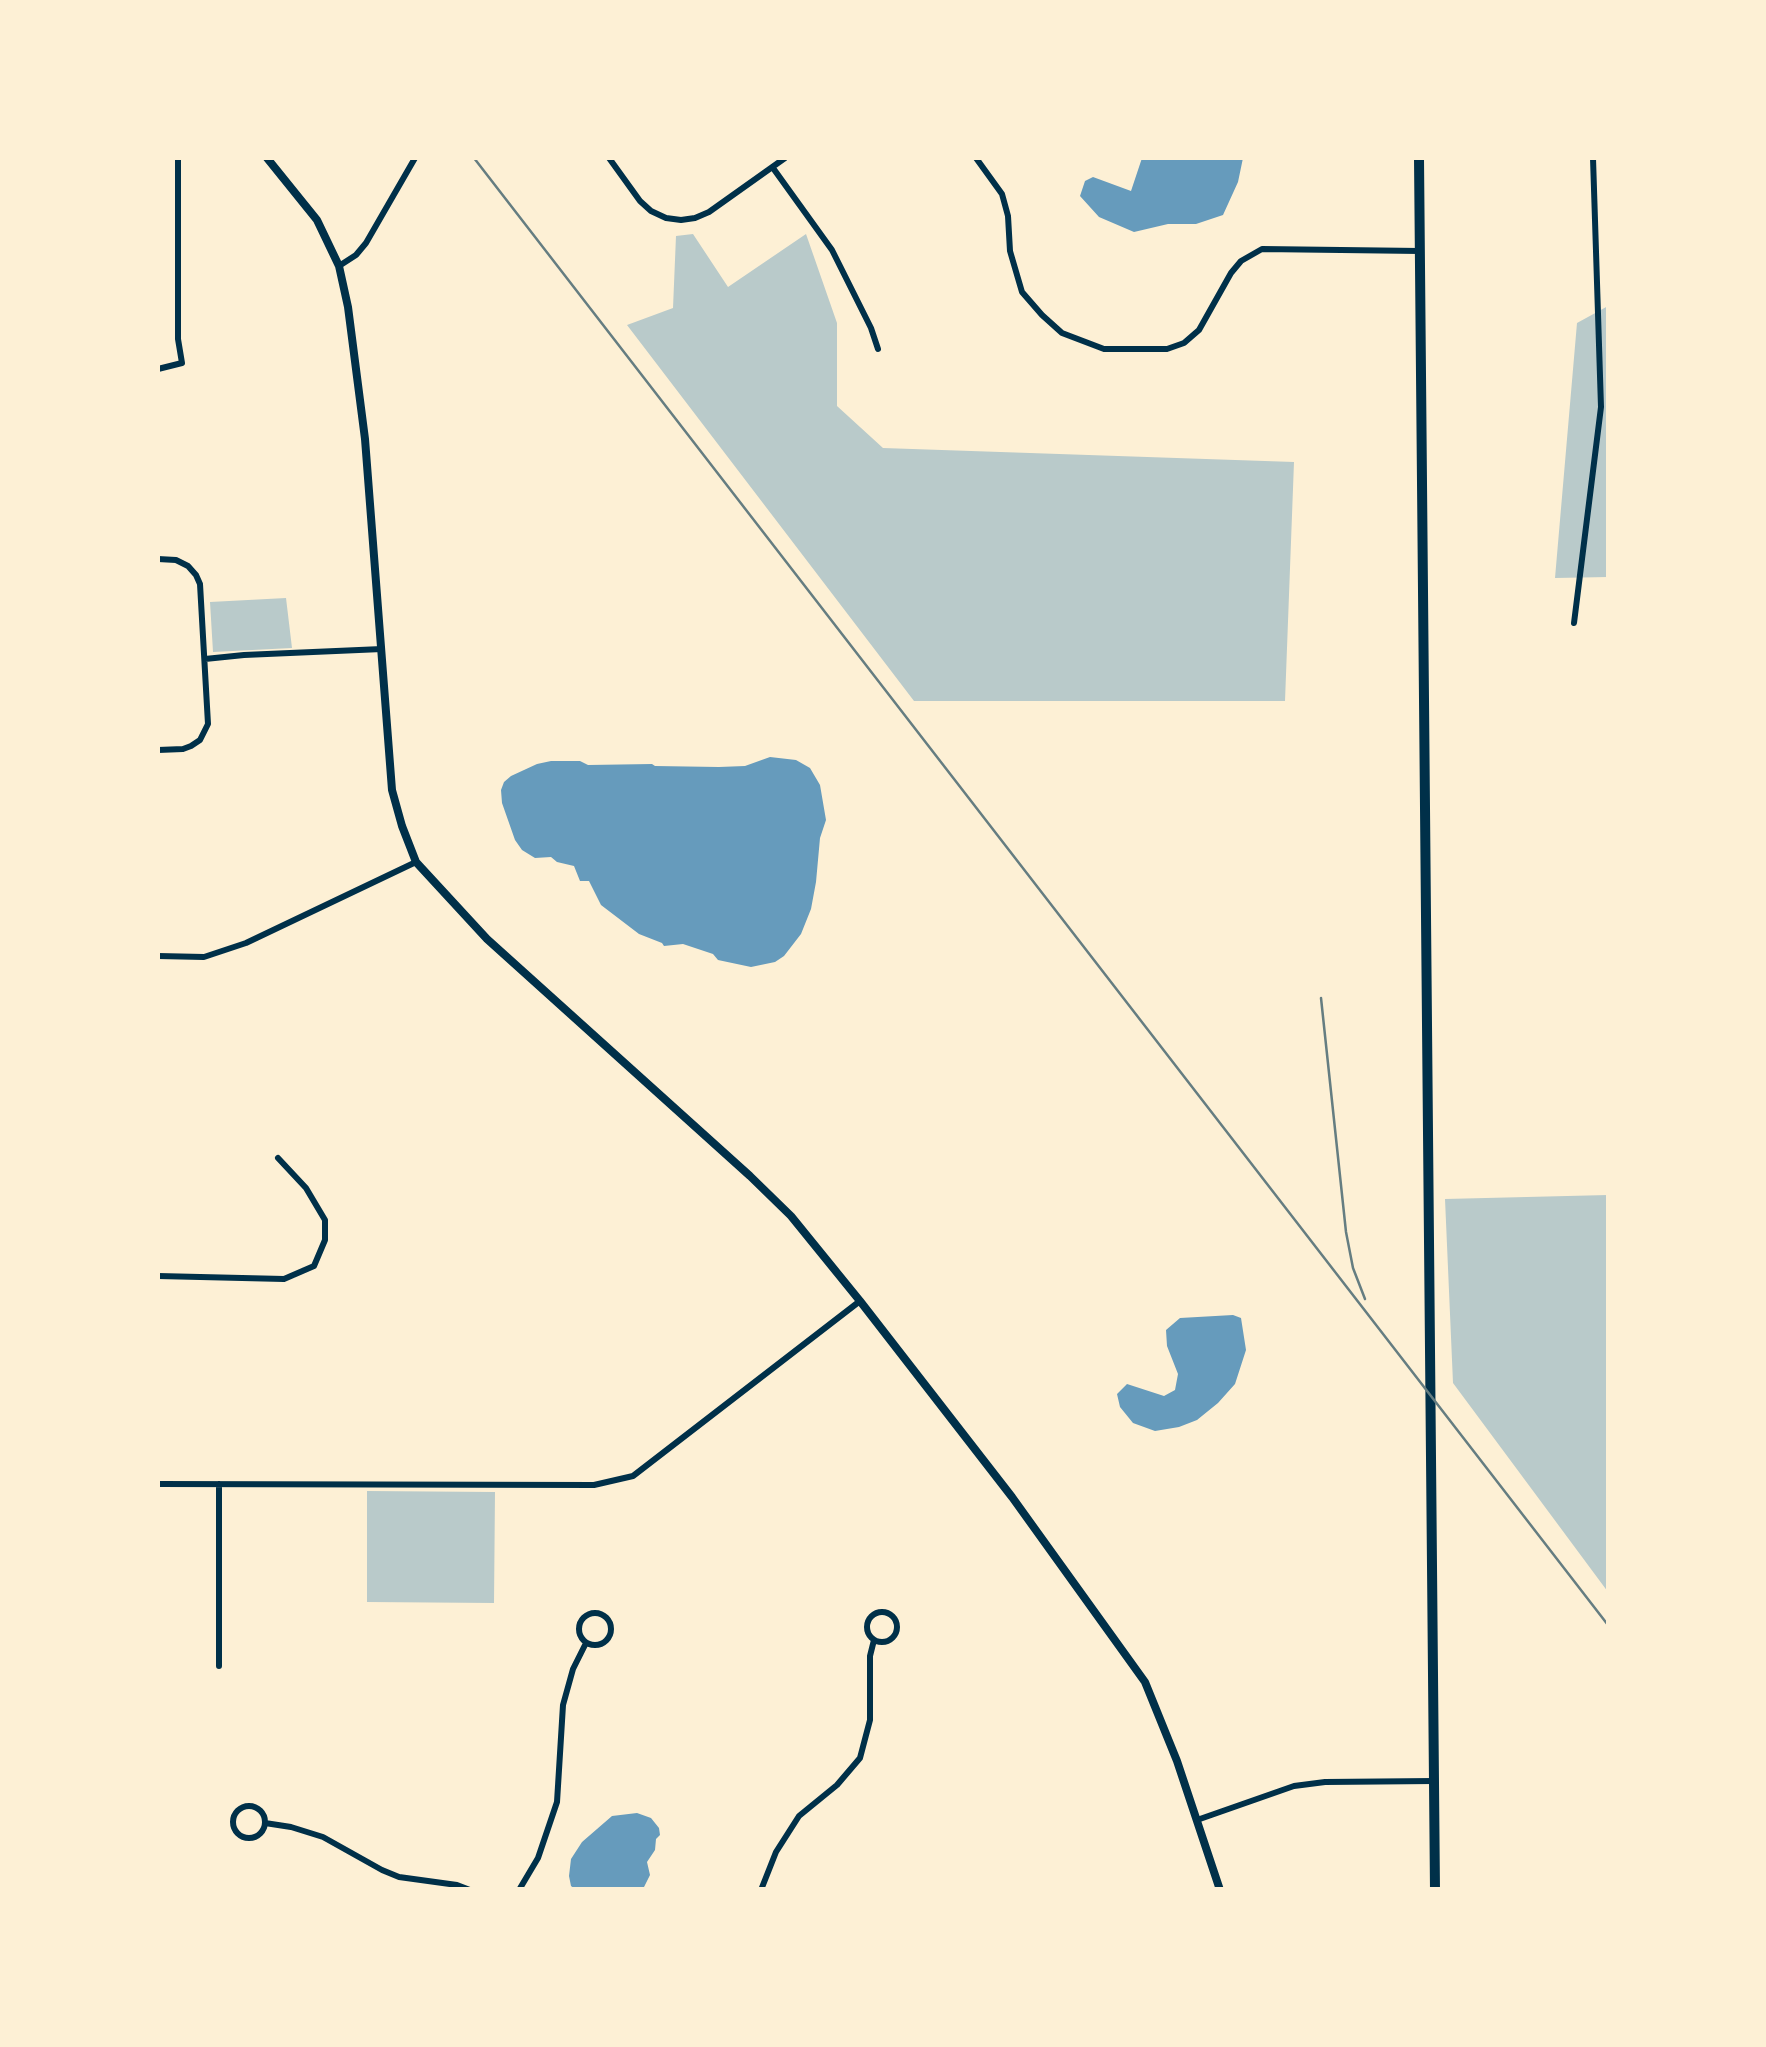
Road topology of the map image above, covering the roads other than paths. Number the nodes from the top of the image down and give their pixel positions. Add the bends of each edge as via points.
1 (178, 158) edge
2 (267, 158) edge
3 (415, 158) edge
4 (608, 158) edge
5 (785, 158) edge
6 (976, 158) edge
7 (1419, 158) edge
8 (1593, 158) edge
9 (773, 168) junction
10 (1420, 251) junction
11 (340, 266) junction
12 (878, 349) dead end
13 (158, 369) edge
14 (158, 559) edge
15 (1574, 622) dead end
16 (382, 650) junction
17 (205, 659) junction
18 (158, 750) edge
19 (416, 862) junction
20 (158, 956) edge
21 (278, 1158) dead end
22 (158, 1276) edge
23 (860, 1301) junction
24 (158, 1484) edge
25 (219, 1484) junction
26 (874, 1640) junction
27 (586, 1642) junction
28 (219, 1666) dead end
29 (1434, 1781) junction
30 (1197, 1820) junction
31 (265, 1823) junction
32 (470, 1890) edge
33 (519, 1890) edge
34 (761, 1890) edge
35 (1220, 1890) edge
36 (1435, 1890) edge

1 - 13 street via 182,364
2 - 11 street via 317,220
3 - 11 street via 363,246
4 - 9 street via 651,211 681,220 708,212
5 - 9 street
6 - 10 street via 1002,194 1022,292 1062,333 1104,349 1184,343 1231,273 1262,249
7 - 10 highway
8 - 15 street via 1601,408
9 - 12 street via 832,250
10 - 29 highway
11 - 16 street via 365,439
14 - 17 street via 176,560 196,575
16 - 17 street
16 - 19 street via 392,790
17 - 18 street via 206,731 183,749
19 - 20 street via 246,943 204,956
19 - 23 street via 487,939 791,1216
21 - 22 street via 325,1220 314,1266 284,1279
23 - 25 street via 633,1476 594,1486
23 - 30 street via 1145,1682
24 - 25 street
25 - 28 street
26 - 26 street via 869,1618 891,1614 896,1633
26 - 34 street via 870,1720 860,1758 799,1816
27 - 27 street via 578,1630 581,1620 604,1616 610,1624 606,1640
27 - 33 street via 563,1705 557,1802
29 - 30 street via 1294,1786
29 - 36 highway
30 - 35 street
31 - 31 street via 246,1838 233,1818 249,1806
31 - 32 street via 323,1837 399,1877

